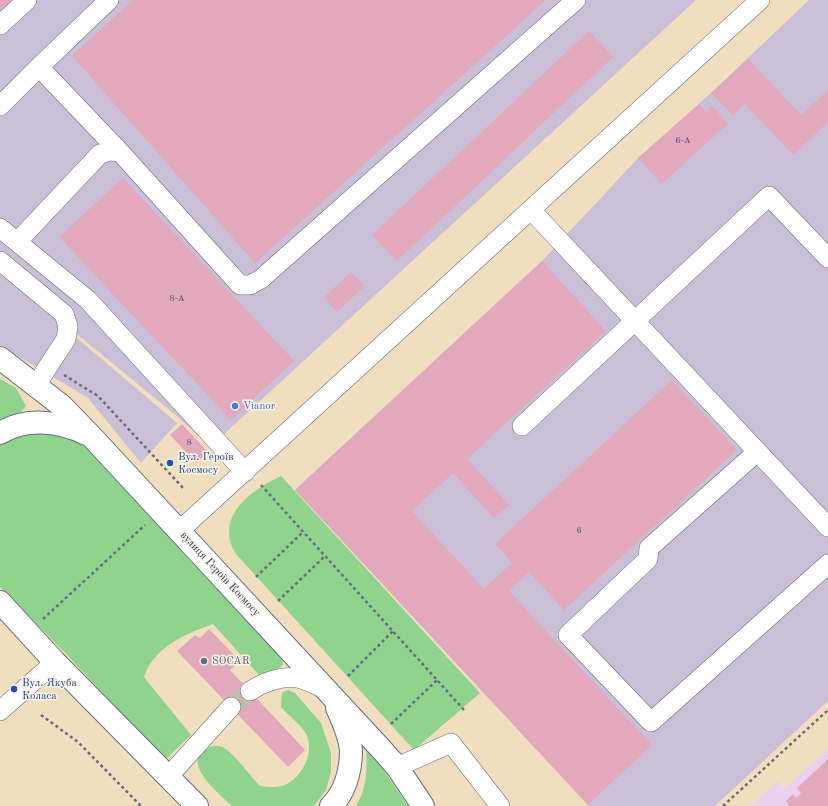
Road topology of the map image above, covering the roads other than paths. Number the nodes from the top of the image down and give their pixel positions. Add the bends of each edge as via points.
1 (27, 0) edge
2 (109, 0) edge
3 (576, 0) edge
4 (760, 0) edge
5 (0, 25) edge
6 (39, 67) junction
7 (0, 106) edge
8 (120, 152) junction
9 (531, 210) junction
10 (0, 228) edge
11 (17, 242) junction
12 (828, 258) edge
13 (0, 261) edge
14 (635, 321) junction
15 (0, 358) edge
16 (36, 385) junction
17 (522, 426) dead end
18 (0, 433) edge
19 (92, 437) junction
20 (758, 452) junction
21 (245, 472) junction
22 (828, 527) edge
23 (179, 531) junction
24 (828, 564) edge
25 (0, 602) edge
26 (55, 662) junction
27 (250, 691) tunnel mouth
28 (329, 692) junction
29 (231, 707) tunnel mouth
30 (0, 711) edge
31 (397, 767) junction
32 (168, 777) junction
33 (197, 806) edge
34 (331, 806) edge
35 (423, 806) edge
36 (500, 806) edge

1 - 5 street
2 - 6 street
3 - 8 street via 261,280 250,285 240,285
4 - 9 street
6 - 7 street
6 - 8 street
8 - 11 street via 100,154
9 - 14 street
9 - 21 street
10 - 11 street
11 - 21 street via 88,300
12 - 14 street via 769,196
13 - 16 street via 64,314 68,326 66,339
14 - 17 street
14 - 20 street
15 - 16 main road, вулиця Героїв Космосу
16 - 19 main road, вулиця Героїв Космосу via 62,406
18 - 19 main road via 20,425 39,422 76,429
19 - 23 main road, вулиця Героїв Космосу
20 - 22 street
20 - 24 street via 649,548 648,559 568,634 651,722
21 - 23 street
23 - 28 main road, вулиця Героїв Космосу
25 - 26 main road
26 - 30 street
26 - 32 main road
27 - 28 street via 267,683 298,678
28 - 31 main road, вулиця Героїв Космосу
28 - 34 main road via 343,723 351,750 348,778
29 - 32 street
31 - 35 main road, вулиця Героїв Космосу
31 - 36 street via 451,743
32 - 33 main road

